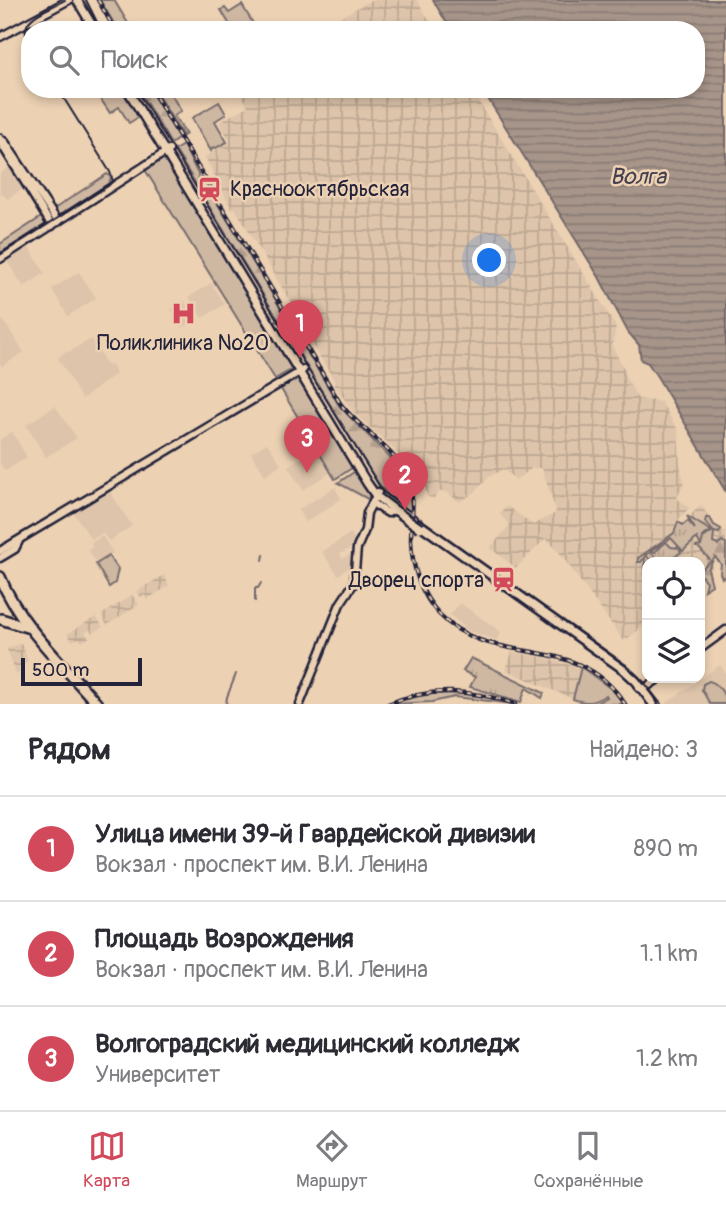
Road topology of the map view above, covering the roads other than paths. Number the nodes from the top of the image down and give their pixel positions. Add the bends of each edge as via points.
1 (63, 0) edge
2 (73, 0) edge
3 (27, 21) edge
4 (32, 21) edge
5 (87, 21) edge
6 (21, 25) edge
7 (21, 26) edge
8 (2, 36) edge
9 (135, 98) edge
10 (0, 140) edge
11 (167, 151) junction
12 (55, 224) junction
13 (0, 259) edge
14 (301, 371) junction
15 (376, 499) junction
16 (407, 517) junction
17 (19, 541) junction
18 (0, 551) edge
19 (0, 558) edge
20 (0, 577) edge
21 (8, 596) junction
22 (20, 615) junction
23 (2, 619) edge
24 (726, 629) edge
25 (34, 631) junction
26 (705, 643) edge
27 (650, 683) edge
28 (641, 688) junction
29 (97, 704) edge
30 (300, 704) edge
31 (651, 704) edge

1 - 3 main road
2 - 4 main road
2 - 5 main road
6 - 8 main road
7 - 8 main road
9 - 11 main road
10 - 12 main road
11 - 12 main road
11 - 14 main road
12 - 13 main road
14 - 15 main road
14 - 17 main road
15 - 16 main road
15 - 16 main road
15 - 30 main road via 356,557 356,578 340,604
16 - 28 main road, bridge
17 - 18 main road
17 - 19 main road
20 - 21 highway
21 - 22 highway
21 - 23 highway
22 - 23 main road
22 - 25 highway
23 - 25 highway
24 - 26 main road
25 - 29 highway
27 - 28 main road
28 - 31 main road

